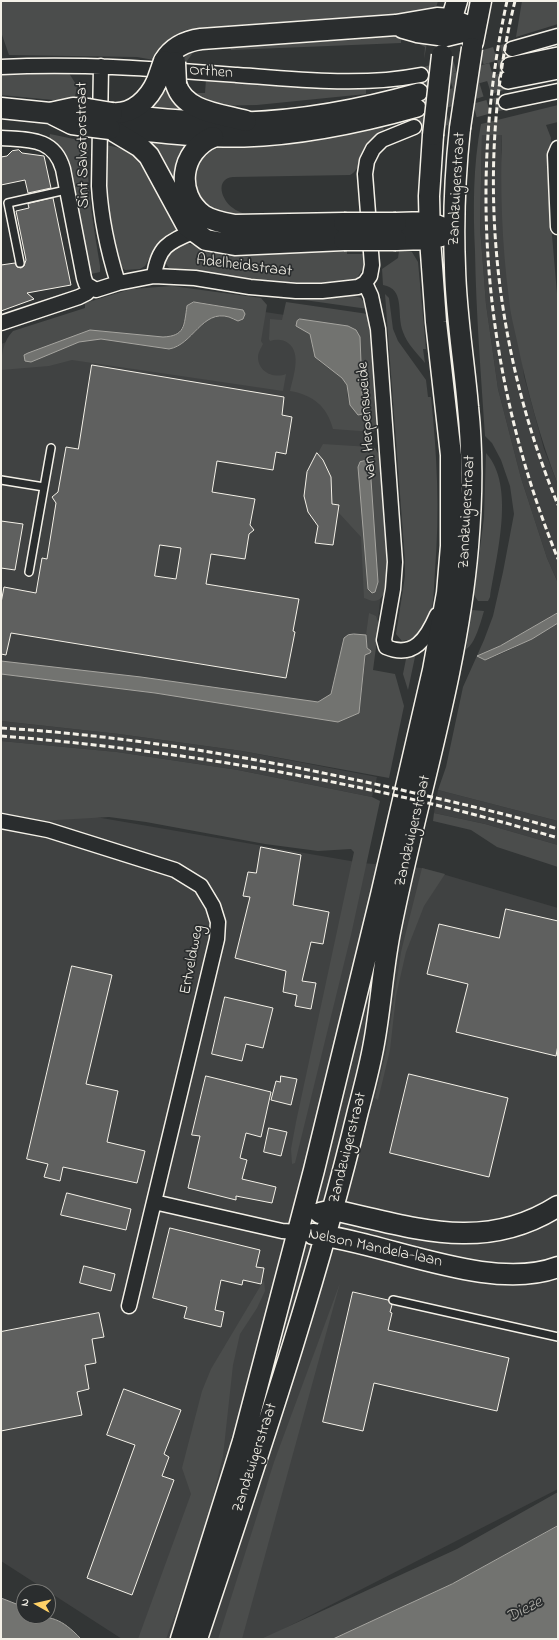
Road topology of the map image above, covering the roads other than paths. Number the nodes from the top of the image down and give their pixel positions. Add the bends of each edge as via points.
1 (481, 1) edge
2 (449, 28) edge
3 (558, 36) edge
4 (473, 38) junction
5 (512, 49) tunnel mouth
6 (558, 56) edge
7 (169, 61) junction
8 (101, 66) junction
9 (1, 67) edge
10 (558, 70) edge
11 (421, 75) tunnel mouth
12 (558, 92) edge
13 (506, 102) tunnel mouth
14 (1, 108) edge
15 (113, 118) junction
16 (246, 121) junction
17 (414, 127) tunnel mouth
18 (213, 137) junction
19 (1, 138) edge
20 (558, 148) edge
21 (66, 190) junction
22 (558, 227) edge
23 (429, 231) junction
24 (193, 232) junction
25 (344, 232) junction
26 (454, 232) junction
27 (20, 263) dead end
28 (154, 276) junction
29 (118, 283) junction
30 (365, 283) junction
31 (91, 288) junction
32 (1, 323) edge
33 (51, 448) dead end
34 (1, 480) edge
35 (44, 487) junction
36 (29, 572) dead end
37 (447, 592) junction
38 (1, 821) edge
39 (154, 1202) junction
40 (557, 1208) edge
41 (333, 1210) junction
42 (298, 1232) junction
43 (326, 1235) junction
44 (558, 1267) edge
45 (392, 1300) dead end
46 (128, 1306) dead end
47 (558, 1337) edge
48 (181, 1639) edge
49 (198, 1639) edge

1 - 4 main road, Zandzuigerstraat
2 - 4 main road
2 - 7 main road via 437,18 396,25 202,39 186,43
2 - 23 main road, Zandzuigerstraat, bridge via 433,135
3 - 5 street
4 - 26 main road, Zandzuigerstraat, bridge via 460,128
6 - 10 street via 509,73
7 - 15 main road, bridge via 152,91 140,104
7 - 16 main road, bridge via 178,92 190,105
8 - 9 street, Orthen
8 - 11 street, Orthen via 342,82 375,82
8 - 29 street, Sint Salvatorstraat via 99,186 109,252
12 - 13 street
14 - 15 main road, bridge via 50,113 72,124 87,118
15 - 16 street
15 - 18 street
15 - 24 main road via 134,144 149,156 179,213
16 - 18 street via 418,100 371,121 327,129 254,137
17 - 30 street via 382,140 367,161 365,174 372,265 370,276
18 - 25 main road via 194,150 185,167 188,195 204,216 235,225
19 - 21 street via 35,140 50,147 60,160
20 - 22 street via 555,155
21 - 27 lane via 8,203
21 - 31 street, Sint Salvatorstraat via 84,278
23 - 25 main road, bridge
23 - 26 main road
23 - 37 main road, Zandzuigerstraat via 451,455 451,546
24 - 25 main road via 206,240 235,245
24 - 28 street via 165,245 155,264
26 - 41 main road, Zandzuigerstraat via 458,323 471,444 470,516 463,596 450,671 390,929 374,1044
28 - 29 street, Adelheidstraat
28 - 30 street, Adelheidstraat via 195,278 296,291 348,289
29 - 31 street via 96,290
30 - 37 street, van Herpensweide via 371,296 378,328 395,562 384,640 386,647 400,652 414,647 424,639
31 - 32 street via 79,297
33 - 35 lane
34 - 35 lane
35 - 36 lane
37 - 42 main road, Zandzuigerstraat via 383,888
38 - 39 street, Ertveldweg via 48,830 175,870 201,886 213,906 218,922 217,939
39 - 42 street via 274,1230
39 - 46 street, Ertveldweg
40 - 41 main road, Nelson Mandela-laan via 519,1225 500,1230 461,1234 424,1230
41 - 42 main road, Nelson Mandela-laan via 316,1214
41 - 43 main road, Zandzuigerstraat
42 - 43 main road, Nelson Mandela-laan
42 - 48 main road, Zandzuigerstraat via 243,1441
43 - 44 main road, Nelson Mandela-laan via 461,1268 500,1274 527,1274
43 - 49 main road, Zandzuigerstraat
45 - 47 lane

